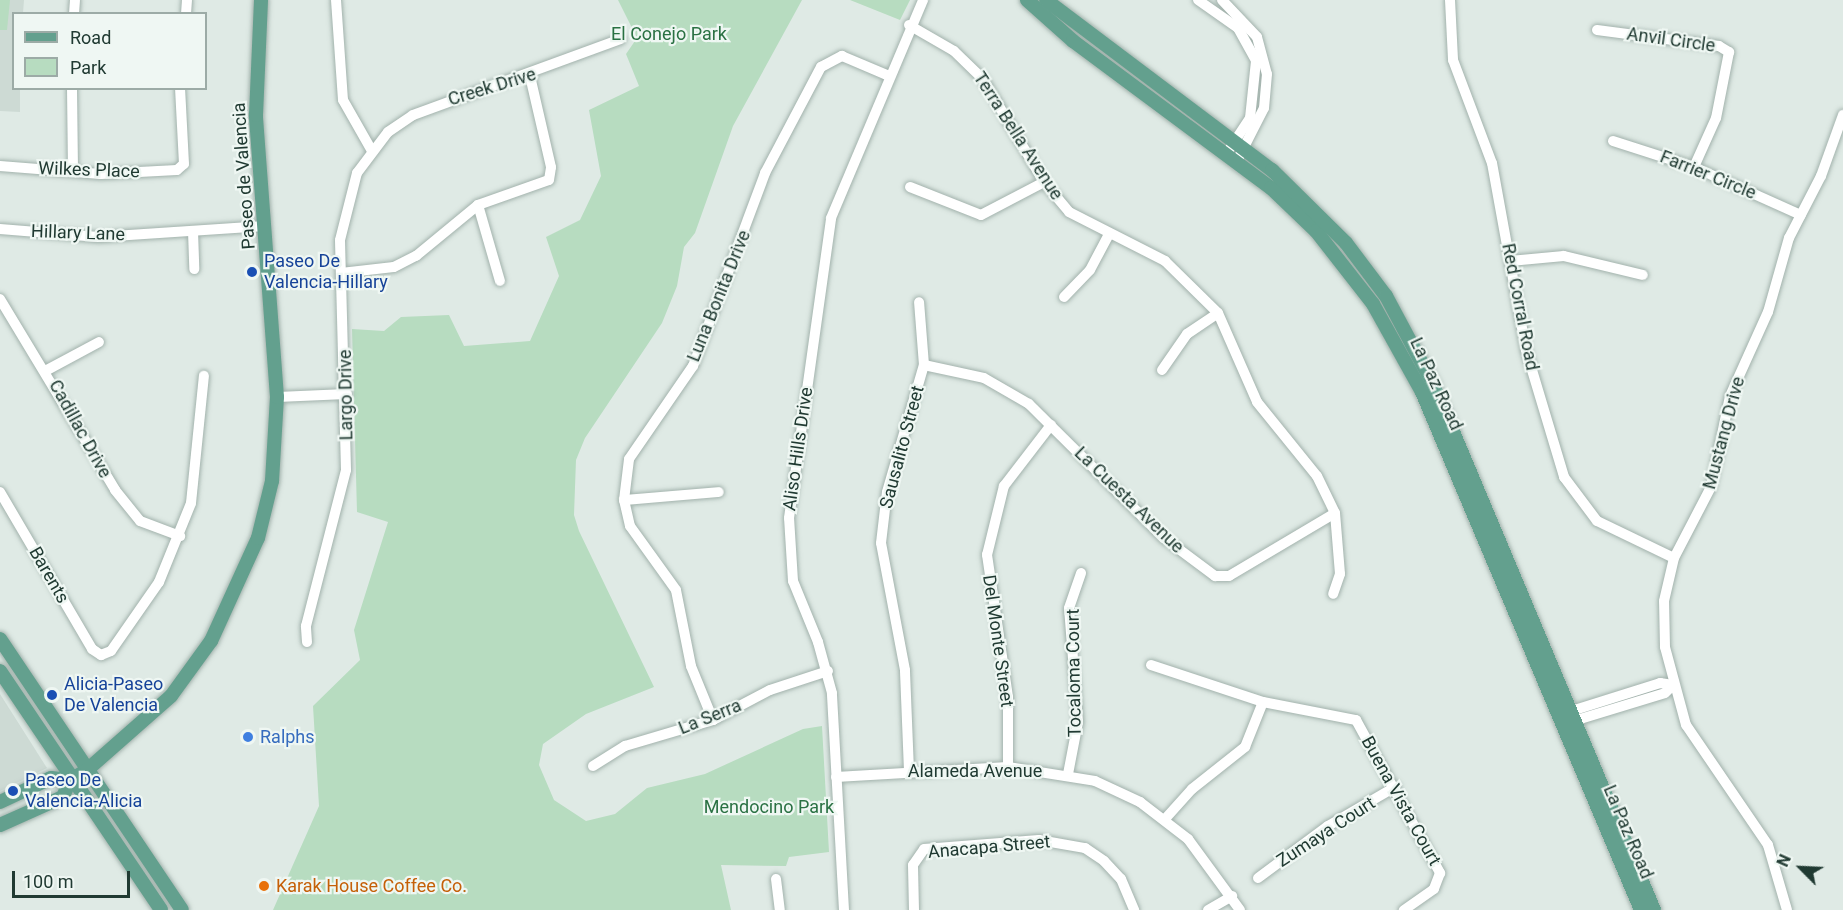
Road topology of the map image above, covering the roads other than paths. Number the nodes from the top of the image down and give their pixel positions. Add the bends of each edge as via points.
1 (261, 0) edge
2 (336, 0) edge
3 (923, 0) edge
4 (1027, 0) edge
5 (1046, 0) edge
6 (1198, 0) edge
7 (1222, 0) edge
8 (1450, 0) edge
9 (909, 25) junction
10 (1597, 30) dead end
11 (621, 39) dead end
12 (887, 75) junction
13 (530, 76) junction
14 (72, 90) edge
15 (180, 90) edge
16 (1843, 115) edge
17 (1613, 141) dead end
18 (372, 151) junction
19 (1236, 151) junction
20 (0, 166) edge
21 (1694, 167) junction
22 (73, 172) junction
23 (1044, 182) junction
24 (910, 187) dead end
25 (478, 205) junction
26 (1801, 215) junction
27 (265, 226) junction
28 (0, 229) edge
29 (193, 231) junction
30 (1108, 236) junction
31 (1510, 261) junction
32 (194, 269) dead end
33 (341, 273) junction
34 (1643, 274) dead end
35 (500, 281) dead end
36 (1064, 297) dead end
37 (0, 299) edge
38 (919, 302) dead end
39 (1218, 313) junction
40 (99, 342) dead end
41 (924, 365) junction
42 (47, 370) junction
43 (1162, 370) dead end
44 (204, 376) dead end
45 (347, 394) junction
46 (277, 397) junction
47 (1051, 424) junction
48 (0, 492) edge
49 (719, 492) dead end
50 (624, 500) junction
51 (1335, 513) junction
52 (180, 536) junction
53 (1674, 558) junction
54 (1081, 573) dead end
55 (1333, 594) dead end
56 (0, 639) edge
57 (307, 642) dead end
58 (1151, 665) dead end
59 (0, 671) edge
60 (828, 671) junction
61 (1673, 685) junction
62 (1263, 702) junction
63 (1567, 717) junction
64 (713, 720) junction
65 (593, 766) dead end
66 (1008, 768) junction
67 (87, 770) junction
68 (909, 771) junction
69 (1068, 774) junction
70 (836, 777) junction
71 (70, 780) junction
72 (1395, 787) junction
73 (0, 802) edge
74 (1165, 819) junction
75 (0, 825) edge
76 (1258, 878) dead end
77 (776, 879) dead end
78 (1232, 896) junction
79 (161, 910) edge
80 (182, 910) edge
81 (780, 910) edge
82 (844, 910) edge
83 (914, 910) edge
84 (1134, 910) edge
85 (1208, 910) edge
86 (1240, 910) edge
87 (1404, 910) edge
88 (1641, 910) edge
89 (1654, 910) edge
90 (1787, 910) edge

1 - 27 main road, Paseo de Valencia via 256,115
2 - 18 street via 343,100
3 - 9 street, Aliso Hills Drive
4 - 19 main road, La Paz Road via 1073,41
5 - 19 main road, La Paz Road
6 - 19 street via 1238,28 1256,62 1255,99
7 - 19 street via 1247,22 1264,56 1264,108
8 - 31 street, Red Corral Road via 1453,60 1492,163
9 - 12 street, Aliso Hills Drive
9 - 23 street, Terra Bella Avenue via 970,64
10 - 21 street, Anvil Circle via 1729,51 1731,64 1716,118
11 - 13 street, Creek Drive
12 - 50 street, Luna Bonita Drive via 842,56 821,67 765,173 693,366 629,459
12 - 60 street, Aliso Hills Drive via 831,218 789,518 792,580
13 - 18 street, Creek Drive via 413,115
13 - 25 street via 551,167 549,180
14 - 22 street
15 - 22 street, Wilkes Place via 184,164 177,170
16 - 26 street, Mustang Drive
17 - 21 street, Farrier Circle
18 - 33 street, Largo Drive via 344,206
19 - 63 main road, La Paz Road via 1316,231 1390,330 1422,392
20 - 22 street, Wilkes Place
21 - 26 street, Farrier Circle
23 - 24 street via 981,215
23 - 30 street, Terra Bella Avenue via 1069,212
25 - 33 street via 416,256 394,267
25 - 35 street
26 - 53 street, Mustang Drive via 1781,260 1764,323 1730,396 1711,487
27 - 29 street, Hillary Lane
27 - 46 main road, Paseo de Valencia
28 - 29 street, Hillary Lane via 99,237
29 - 32 street
30 - 36 street via 1090,270
30 - 39 street, Terra Bella Avenue via 1165,261
31 - 34 street via 1564,256
31 - 53 street, Red Corral Road via 1526,350 1571,491 1597,521
33 - 45 street, Largo Drive
37 - 42 street, Cadillac Drive
38 - 41 street, Sausalito Street
39 - 43 street via 1187,334
39 - 51 street, Terra Bella Avenue via 1257,402 1317,476
40 - 42 street
41 - 47 street, La Cuesta Avenue via 984,378 1029,404
41 - 68 street, Sausalito Street via 887,492 881,543 905,670
42 - 52 street, Cadillac Drive via 115,490 140,521
44 - 52 street via 200,454
45 - 46 street
45 - 57 street, Largo Drive via 346,470 306,626
46 - 67 main road, Paseo de Valencia via 266,512 232,603 171,696
47 - 51 street, La Cuesta Avenue via 1164,538 1215,576 1229,576
47 - 66 street, Del Monte Street via 1004,486 988,544 989,588 1008,697
48 - 52 street, Barents via 92,649 101,655 111,651 136,618
49 - 50 street
50 - 64 street, Luna Bonita Drive via 641,545 676,590 691,666
51 - 55 street, Terra Bella Avenue via 1340,574
53 - 61 street, Mustang Drive via 1663,626
54 - 69 street, Tocaloma Court via 1069,608 1078,722
56 - 67 main road
58 - 62 street, Buena Vista Court
59 - 71 main road
60 - 64 street, La Serra via 770,690
60 - 70 street, Aliso Hills Drive
61 - 63 street via 1665,693
61 - 90 street, Mustang Drive via 1696,745 1768,845
62 - 72 street, Buena Vista Court via 1356,720
62 - 74 street via 1245,747 1192,789
63 - 88 main road, La Paz Road
63 - 89 main road, La Paz Road
64 - 65 street, La Serra via 625,746
66 - 68 street, Alameda Avenue
66 - 69 street, Alameda Avenue
67 - 71 main road, Paseo de Valencia
67 - 80 main road
68 - 70 street, Alameda Avenue
69 - 74 street, Alameda Avenue via 1117,790
70 - 82 street, Aliso Hills Drive
71 - 73 main road, Paseo de Valencia via 51,778
71 - 75 main road, Paseo de Valencia via 63,797
71 - 79 main road
72 - 76 street, Zumaya Court via 1328,826
72 - 87 street, Buena Vista Court via 1441,880
74 - 78 street, Alameda Avenue via 1210,863
77 - 81 street
78 - 85 street
78 - 86 street, Alameda Avenue
83 - 84 street, Anacapa Street via 913,865 918,853 1060,841 1104,861 1121,879

